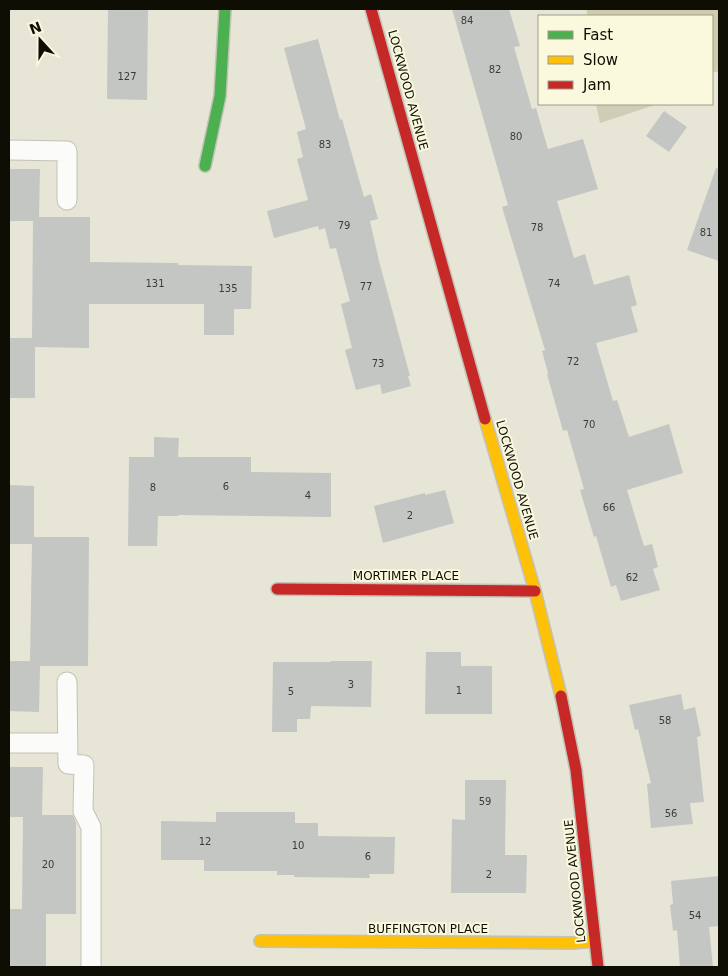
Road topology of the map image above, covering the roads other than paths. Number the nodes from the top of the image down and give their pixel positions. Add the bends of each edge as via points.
1 (225, 9) edge
2 (371, 9) edge
3 (9, 150) edge
4 (205, 166) dead end
5 (67, 200) dead end
6 (277, 589) dead end
7 (535, 591) junction
8 (67, 682) dead end
9 (9, 743) edge
10 (67, 743) junction
11 (260, 941) dead end
12 (595, 941) junction
13 (90, 967) edge
14 (598, 967) edge

1 - 4 street via 220,96
2 - 7 street, LOCKWOOD AVENUE
3 - 5 lane via 67,151
6 - 7 street, MORTIMER PLACE
7 - 12 street, LOCKWOOD AVENUE via 558,680 576,770
8 - 10 lane
9 - 10 lane
10 - 13 lane via 68,764 84,765 83,811 91,827
11 - 12 street, BUFFINGTON PLACE
12 - 14 street, LOCKWOOD AVENUE

